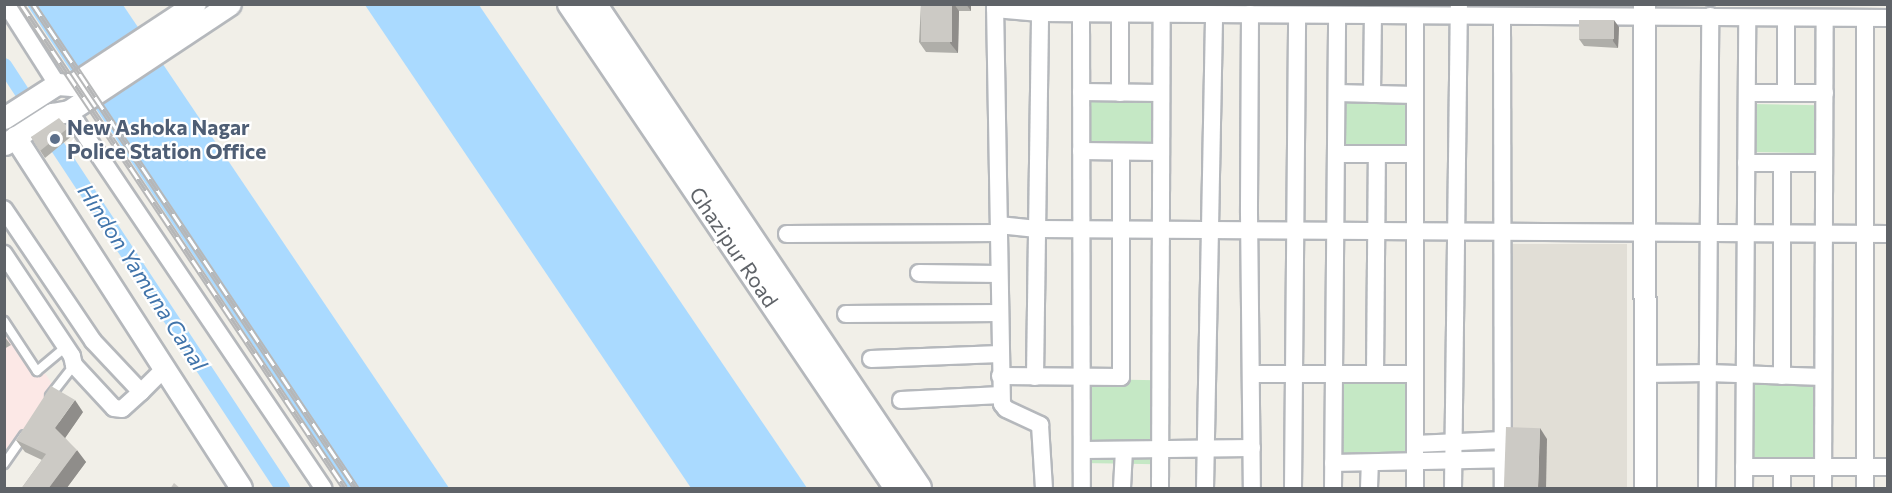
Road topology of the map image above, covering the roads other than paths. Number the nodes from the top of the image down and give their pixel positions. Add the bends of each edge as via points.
1 (6, 4) edge
2 (195, 4) edge
3 (230, 4) edge
4 (570, 4) edge
5 (594, 4) edge
6 (995, 7) edge
7 (1018, 8) edge
8 (1459, 10) edge
9 (1087, 11) edge
10 (1153, 11) edge
11 (1578, 11) edge
12 (1644, 11) edge
13 (1506, 13) edge
14 (1040, 14) junction
15 (1120, 14) junction
16 (1250, 14) junction
17 (1214, 15) junction
18 (1337, 15) junction
19 (1297, 16) junction
20 (1373, 16) junction
21 (1415, 16) junction
22 (1710, 16) junction
23 (1747, 18) junction
24 (1786, 18) junction
25 (1825, 18) junction
26 (1887, 18) edge
27 (1865, 19) junction
28 (162, 38) junction
29 (1081, 92) junction
30 (1120, 93) junction
31 (1161, 93) junction
32 (1336, 93) junction
33 (1747, 93) junction
34 (1786, 93) junction
35 (1825, 93) junction
36 (1372, 94) junction
37 (1415, 94) junction
38 (66, 99) junction
39 (8, 115) edge
40 (17, 136) edge
41 (1081, 151) junction
42 (1120, 152) junction
43 (1161, 152) junction
44 (1336, 154) junction
45 (1377, 154) junction
46 (1415, 154) junction
47 (1746, 163) junction
48 (1782, 163) junction
49 (1824, 163) junction
50 (4, 209) edge
51 (999, 229) junction
52 (1037, 229) junction
53 (1082, 229) junction
54 (1121, 230) junction
55 (1161, 230) junction
56 (1209, 231) junction
57 (1249, 231) junction
58 (1296, 231) junction
59 (1336, 231) junction
60 (1376, 232) junction
61 (1415, 232) junction
62 (1456, 232) junction
63 (1503, 232) junction
64 (1709, 232) junction
65 (1645, 233) junction
66 (787, 234) dead end
67 (1746, 234) junction
68 (1782, 234) junction
69 (1824, 234) junction
70 (1887, 234) edge
71 (1865, 235) junction
72 (4, 254) edge
73 (920, 273) dead end
74 (999, 274) junction
75 (1000, 313) junction
76 (846, 314) dead end
77 (4, 321) edge
78 (93, 341) junction
79 (1000, 354) junction
80 (71, 356) junction
81 (871, 359) dead end
82 (163, 370) junction
83 (1708, 373) junction
84 (1251, 374) junction
85 (1294, 374) junction
86 (1334, 374) junction
87 (1375, 374) junction
88 (1415, 374) junction
89 (1645, 374) junction
90 (1745, 375) junction
91 (1000, 376) junction
92 (1782, 376) junction
93 (1035, 377) junction
94 (1082, 377) junction
95 (1823, 377) junction
96 (141, 392) junction
97 (1001, 394) junction
98 (901, 400) dead end
99 (44, 406) edge
100 (32, 423) edge
101 (1503, 440) junction
102 (1453, 442) junction
103 (1415, 444) junction
104 (1252, 448) junction
105 (1084, 450) junction
106 (1124, 450) junction
107 (1161, 450) junction
108 (1207, 450) junction
109 (1503, 459) junction
110 (1453, 461) junction
111 (1415, 462) junction
112 (4, 464) edge
113 (1334, 464) junction
114 (1370, 464) junction
115 (1887, 466) edge
116 (1744, 467) junction
117 (1782, 467) junction
118 (1822, 467) junction
119 (1865, 467) junction
120 (241, 489) edge
121 (323, 489) edge
122 (897, 489) edge
123 (919, 489) edge
124 (1044, 489) edge
125 (1082, 489) edge
126 (1122, 489) edge
127 (1160, 489) edge
128 (1206, 489) edge
129 (1252, 489) edge
130 (1293, 489) edge
131 (1334, 489) edge
132 (1369, 489) edge
133 (1415, 489) edge
134 (1453, 489) edge
135 (1503, 489) edge
136 (1645, 489) edge
137 (1707, 489) edge
138 (1744, 489) edge
139 (1782, 489) edge
140 (1823, 489) edge
141 (1865, 489) edge

1 - 38 street
2 - 28 street
3 - 28 street
4 - 122 main road, Ghazipur Road
5 - 123 main road, Ghazipur Road
6 - 7 street
6 - 51 street
7 - 14 street
8 - 13 street
8 - 21 street
8 - 62 street
9 - 14 street
9 - 15 street
9 - 29 street
10 - 15 street
10 - 17 street
10 - 31 street
11 - 12 street
11 - 13 street
12 - 22 street
12 - 65 street
13 - 63 street
14 - 52 street
15 - 30 street
16 - 17 street
16 - 19 street
16 - 57 street
17 - 56 street
18 - 19 street
18 - 20 street
18 - 32 street
19 - 58 street
20 - 21 street
20 - 36 street
21 - 37 street
22 - 23 street
22 - 64 street
23 - 24 street
23 - 33 street
24 - 25 street
24 - 34 street
25 - 27 street
25 - 35 street
26 - 27 street
27 - 71 street
28 - 38 street
29 - 30 street
29 - 41 street
30 - 31 street
31 - 43 street
32 - 36 street
32 - 44 street
33 - 34 street
33 - 47 street
34 - 35 street
35 - 49 street
36 - 37 street
37 - 46 street
38 - 39 street via 39,96
38 - 40 street
38 - 121 street
40 - 82 street
41 - 42 street
41 - 53 street
42 - 43 street
42 - 54 street
43 - 55 street
44 - 45 street
44 - 59 street
45 - 46 street
45 - 60 street
46 - 61 street
47 - 48 street
47 - 67 street
48 - 49 street
48 - 68 street
49 - 69 street
50 - 78 street
51 - 52 street
51 - 66 street
51 - 74 street
52 - 53 street
52 - 93 street
53 - 54 street
53 - 94 street
54 - 55 street
54 - 94 street via 1121,377
55 - 56 street
55 - 107 street
56 - 57 street
56 - 108 street
57 - 58 street
57 - 84 street
58 - 59 street
58 - 85 street
59 - 60 street
59 - 86 street
60 - 61 street
60 - 87 street
61 - 62 street
61 - 88 street
62 - 63 street
62 - 102 street
63 - 65 street
63 - 101 street
64 - 65 street
64 - 67 street
64 - 83 street
65 - 89 street
67 - 68 street
67 - 90 street
68 - 69 street
68 - 92 street
69 - 71 street
69 - 95 street
70 - 71 street
71 - 119 street
72 - 80 street
73 - 74 street
74 - 75 street
75 - 76 street
75 - 79 street
77 - 80 lane via 37,371
78 - 80 street
78 - 96 street
79 - 81 street
79 - 91 street
80 - 96 street via 117,409
80 - 99 lane
82 - 96 street
82 - 120 street
83 - 89 street
83 - 90 street
83 - 137 street
84 - 85 street
84 - 104 street
85 - 86 street
85 - 130 street
86 - 87 street
86 - 113 street
87 - 88 street
88 - 103 street
89 - 136 street
90 - 92 street
90 - 116 street
91 - 93 street
91 - 97 street
92 - 95 street
93 - 94 street
94 - 105 street
95 - 118 street
97 - 98 street
97 - 124 street via 1006,409 1040,425
100 - 112 lane
101 - 102 street
101 - 109 street
102 - 103 street
102 - 110 street
103 - 111 street
104 - 108 street
104 - 129 street
105 - 106 street
105 - 125 street
106 - 107 street
106 - 126 street
107 - 108 street
107 - 127 street
108 - 128 street
109 - 110 street
109 - 135 street
110 - 111 street
110 - 134 street
111 - 114 street
111 - 133 street
113 - 114 street
113 - 131 street
114 - 132 street
115 - 119 street
116 - 117 street
116 - 138 street
117 - 118 street
117 - 139 street
118 - 119 street
118 - 140 street
119 - 141 street

